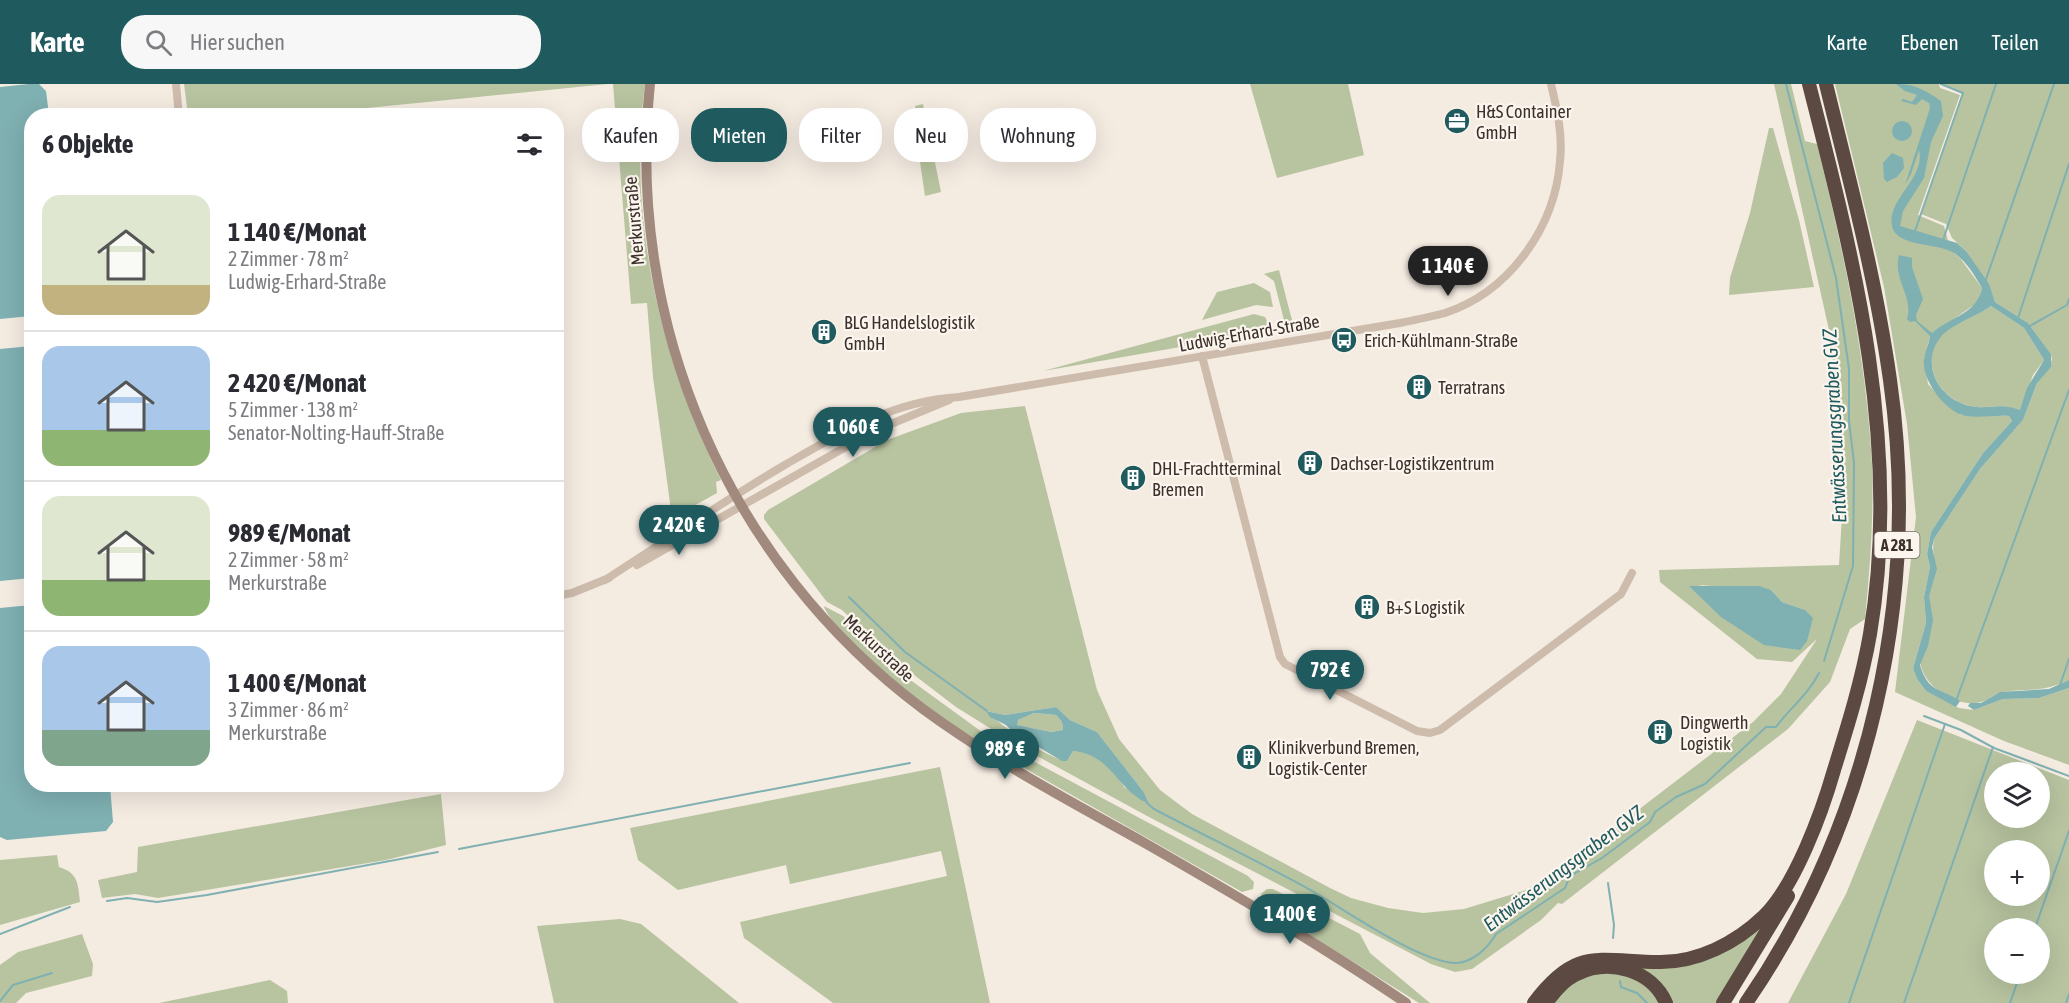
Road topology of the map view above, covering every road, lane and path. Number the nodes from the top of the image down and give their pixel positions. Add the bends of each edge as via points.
1 (176, 84) edge
2 (650, 84) edge
3 (1551, 84) edge
4 (1809, 84) edge
5 (1826, 84) edge
6 (178, 108) edge
7 (1203, 356) junction
8 (959, 397) junction
9 (734, 496) junction
10 (741, 507) junction
11 (1632, 573) dead end
12 (605, 580) junction
13 (564, 596) edge
14 (1790, 879) junction
15 (1406, 1003) edge
16 (1534, 1003) edge
17 (1546, 1003) edge
18 (1666, 1003) edge
19 (1724, 1003) edge
20 (1746, 1003) edge

1 - 6 street
2 - 9 street, Merkurstraße via 647,202 658,289 688,396
3 - 7 street, Ludwig-Erhard-Straße via 1561,160 1553,196 1536,237 1501,280 1446,312
4 - 14 highway, A 281 via 1862,308 1877,420 1881,523 1877,581 1860,680 1829,787
5 - 20 highway, A 281 via 1877,302 1890,381 1898,461 1898,529 1889,641 1868,742 1851,796 1811,889
7 - 8 street, Ludwig-Erhard-Straße
7 - 11 street via 1280,657 1285,664 1417,731 1440,730 1621,594
8 - 9 street, Ludwig-Erhard-Straße via 913,403 870,417
8 - 10 street, Ludwig-Erhard-Straße via 874,431
9 - 10 street, Merkurstraße
9 - 12 street, Ludwig-Erhard-Straße
10 - 12 street, Ludwig-Erhard-Straße
10 - 15 street, Merkurstraße via 779,563 831,627 924,709 989,754 1251,903
12 - 13 street via 579,595
14 - 16 highway via 1766,914 1732,941 1696,956 1660,962 1610,958 1585,961 1563,971
14 - 19 highway, A 281 via 1788,898
17 - 18 highway via 1564,982 1578,973 1612,967 1648,979

